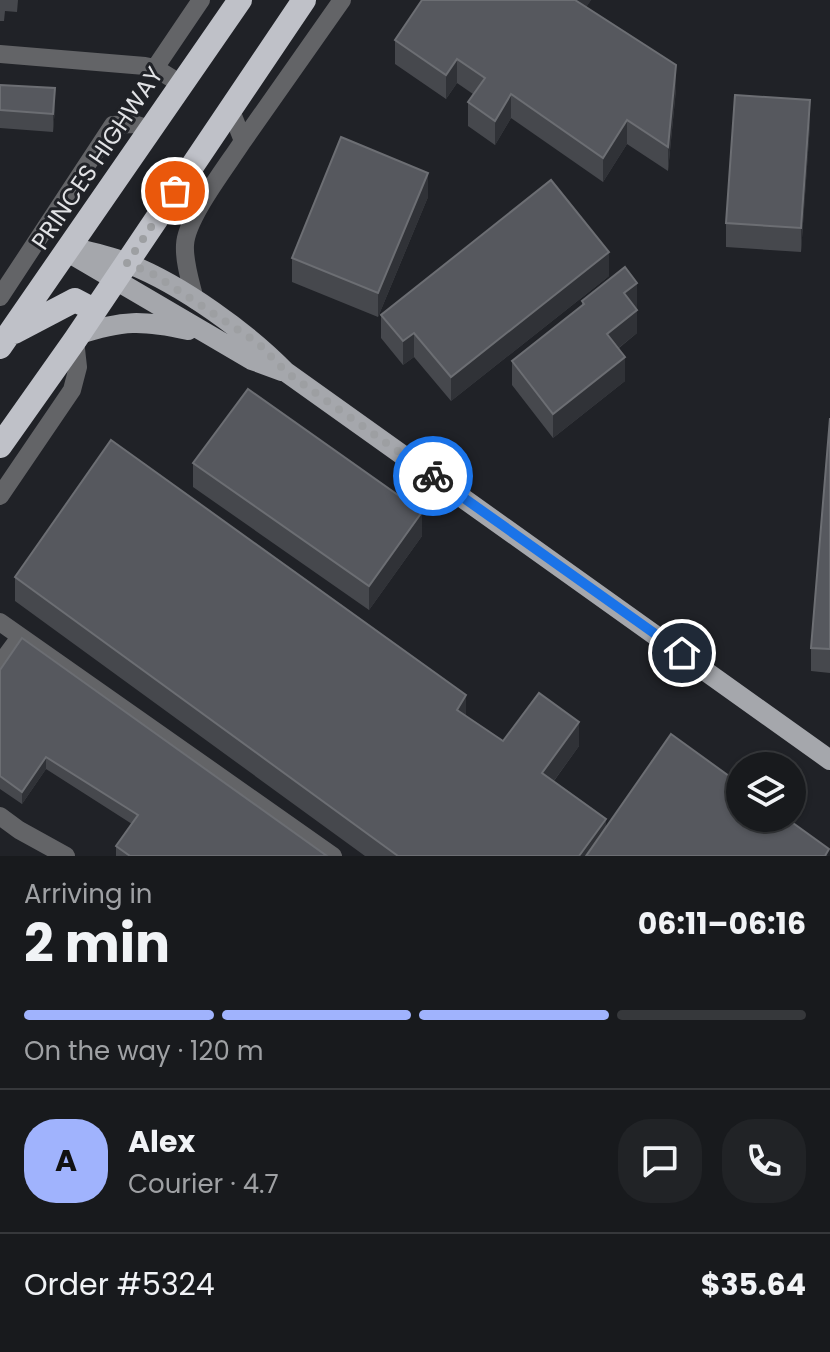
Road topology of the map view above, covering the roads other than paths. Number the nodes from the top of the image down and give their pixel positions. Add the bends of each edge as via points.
1 (201, 0) edge
2 (240, 0) edge
3 (304, 0) edge
4 (342, 0) edge
5 (0, 54) edge
6 (155, 68) junction
7 (181, 84) junction
8 (230, 108) junction
9 (150, 129) junction
10 (243, 141) junction
11 (68, 249) junction
12 (121, 271) junction
13 (0, 297) edge
14 (195, 300) junction
15 (94, 310) junction
16 (204, 333) junction
17 (76, 338) junction
18 (4, 341) edge
19 (286, 372) junction
20 (0, 448) edge
21 (22, 465) junction
22 (0, 496) edge
23 (0, 622) edge
24 (20, 637) junction
25 (0, 664) edge
26 (830, 760) edge
27 (0, 816) edge
28 (66, 856) edge
29 (333, 856) edge

1 - 6 street
2 - 7 highway, PRINCES HIGHWAY
3 - 8 highway
4 - 10 street
5 - 6 street
6 - 7 street
7 - 9 highway, PRINCES HIGHWAY
8 - 10 street
8 - 12 highway
9 - 11 highway, PRINCES HIGHWAY
9 - 13 street via 113,125
10 - 14 street via 187,232 186,263
11 - 12 main road
11 - 18 highway, PRINCES HIGHWAY
12 - 14 main road via 155,275
12 - 15 highway
12 - 16 main road
14 - 19 main road via 258,343
15 - 17 highway
15 - 18 highway via 75,300
16 - 17 main road via 138,321
16 - 19 main road
17 - 20 highway
17 - 21 street via 78,367 72,390
19 - 26 main road
20 - 21 street
21 - 22 street
23 - 24 street
24 - 25 street
24 - 29 street
27 - 28 street

